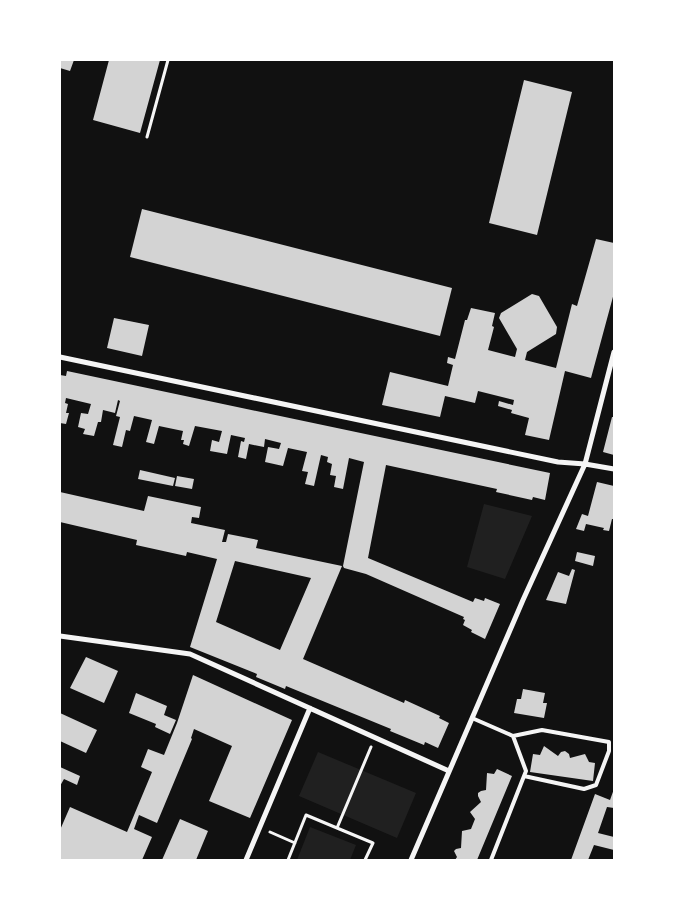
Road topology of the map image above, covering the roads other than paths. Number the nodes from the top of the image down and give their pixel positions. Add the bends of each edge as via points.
1 (614, 352) edge
2 (60, 357) edge
3 (585, 464) junction
4 (614, 469) edge
5 (60, 636) edge
6 (310, 708) junction
7 (472, 718) junction
8 (513, 736) junction
9 (449, 771) junction
10 (524, 776) junction
11 (246, 860) edge
12 (411, 860) edge
13 (492, 860) edge

1 - 3 street
2 - 3 street via 558,462
3 - 4 street
3 - 7 street
5 - 6 street via 190,654
6 - 9 street
6 - 11 street
7 - 8 lane
7 - 9 street
8 - 10 lane via 526,771
8 - 10 lane via 542,730 609,742 609,751 596,785 584,789
9 - 12 street
10 - 13 lane

